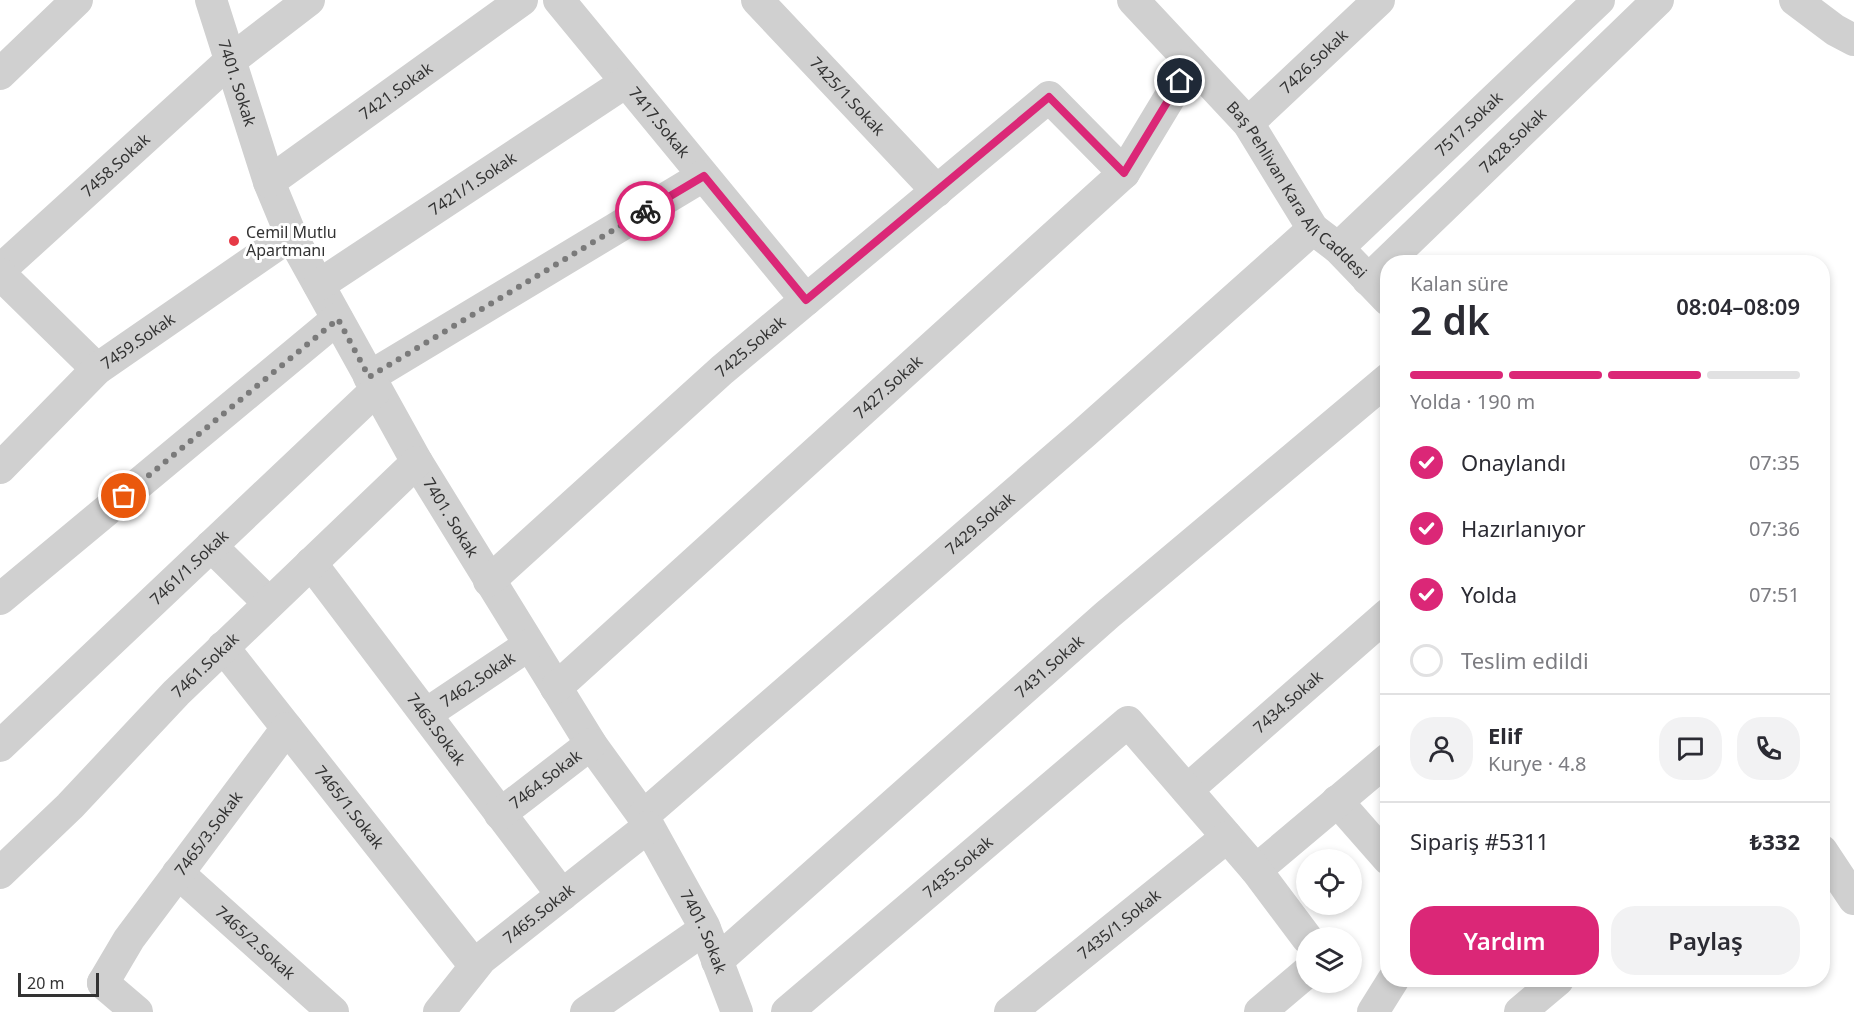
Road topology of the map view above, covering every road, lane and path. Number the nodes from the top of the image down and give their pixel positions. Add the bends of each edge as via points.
1 (77, 0) edge
2 (211, 0) edge
3 (309, 0) edge
4 (522, 0) edge
5 (559, 0) edge
6 (757, 0) edge
7 (1379, 0) edge
8 (1599, 0) edge
9 (1658, 0) edge
10 (1795, 0) edge
11 (1138, 2) edge
12 (1854, 40) edge
13 (231, 60) junction
14 (1191, 62) junction
15 (0, 74) edge
16 (626, 82) junction
17 (1248, 123) junction
18 (1124, 173) junction
19 (704, 176) junction
20 (269, 182) junction
21 (937, 191) junction
22 (1313, 229) junction
23 (291, 235) junction
24 (1338, 248) junction
25 (1412, 255) edge
26 (0, 272) edge
27 (319, 285) junction
28 (1378, 290) edge
29 (806, 300) junction
30 (338, 319) junction
31 (97, 369) junction
32 (372, 384) junction
33 (1380, 386) edge
34 (417, 462) junction
35 (0, 468) edge
36 (211, 546) junction
37 (311, 563) junction
38 (489, 581) junction
39 (0, 599) edge
40 (269, 603) junction
41 (1380, 621) edge
42 (529, 645) junction
43 (223, 647) junction
44 (556, 688) junction
45 (426, 714) junction
46 (287, 728) junction
47 (591, 744) junction
48 (0, 746) edge
49 (1380, 766) edge
50 (1187, 790) junction
51 (1337, 801) junction
52 (500, 814) junction
53 (646, 822) junction
54 (1227, 837) junction
55 (1380, 850) edge
56 (1830, 863) edge
57 (1256, 870) junction
58 (0, 873) edge
59 (178, 873) junction
60 (562, 895) junction
61 (1854, 899) edge
62 (1299, 927) edge
63 (705, 929) junction
64 (717, 960) junction
65 (475, 966) junction
66 (1296, 981) edge
67 (1389, 987) edge
68 (1550, 987) edge
69 (106, 998) edge
70 (137, 1012) edge
71 (333, 1012) edge
72 (439, 1012) edge
73 (586, 1012) edge
74 (737, 1012) edge
75 (787, 1012) edge
76 (1010, 1012) edge
77 (1260, 1012) edge
78 (1373, 1012) edge
79 (1520, 1012) edge

1 - 15 street
2 - 13 street, 7401. Sokak
3 - 13 street, 7458.Sokak
4 - 20 street, 7421.Sokak
5 - 16 street, 7417.Sokak
6 - 21 street, 7425/1.Sokak
7 - 17 street, 7426.Sokak
8 - 24 street, 7517.Sokak
9 - 25 street, 7428.Sokak
10 - 12 street
11 - 14 street, Baş Pehlivan Kara Ali Caddesi
13 - 20 street, 7401. Sokak
13 - 26 street, 7458.Sokak
14 - 17 street, Baş Pehlivan Kara Ali Caddesi
14 - 18 street, 7427.Sokak
16 - 19 street, 7417.Sokak
16 - 27 street, 7421/1.Sokak
17 - 22 street, Baş Pehlivan Kara Ali Caddesi
18 - 21 street, 7425.Sokak via 1049,97
18 - 44 street, 7427.Sokak
19 - 29 street, 7417.Sokak
19 - 32 street, 7461/1.Sokak
20 - 23 street, 7401. Sokak
21 - 29 street, 7425.Sokak
22 - 24 street, Baş Pehlivan Kara Ali Caddesi
22 - 53 street, 7429.Sokak
23 - 27 street, 7401. Sokak
23 - 31 street, 7459.Sokak
24 - 28 street, Baş Pehlivan Kara Ali Caddesi
26 - 31 street
27 - 30 street, 7401. Sokak
29 - 38 street, 7425.Sokak via 722,370
30 - 32 street, 7401. Sokak
30 - 39 street
31 - 35 street, 7459.Sokak
32 - 34 street, 7401. Sokak
32 - 36 street, 7461/1.Sokak
33 - 64 street, 7431.Sokak via 1107,615
34 - 37 street, 7461.Sokak
34 - 38 street, 7401. Sokak
36 - 40 street
36 - 48 street, 7461/1.Sokak
37 - 40 street, 7461.Sokak
37 - 45 street, 7463.Sokak
38 - 42 street, 7401. Sokak
40 - 43 street, 7461.Sokak
41 - 50 street, 7434.Sokak
42 - 44 street, 7401. Sokak
42 - 45 street, 7462.Sokak
43 - 46 street, 7465/1.Sokak
43 - 58 street, 7461.Sokak
44 - 47 street, 7401. Sokak
45 - 52 street, 7463.Sokak
46 - 59 street, 7465/3.Sokak
46 - 65 street, 7465/1.Sokak
47 - 52 street, 7464.Sokak
47 - 53 street, 7401. Sokak
49 - 51 street
50 - 54 street
50 - 75 street, 7435.Sokak via 1128,722
51 - 55 street
51 - 57 street
52 - 60 street, 7463.Sokak
53 - 60 street, 7465.Sokak
53 - 63 street, 7401. Sokak
54 - 57 street
54 - 76 street, 7435/1.Sokak
56 - 61 street
57 - 62 street
59 - 69 street, 7465/3.Sokak via 129,939
59 - 71 street, 7465/2.Sokak
60 - 65 street, 7465.Sokak
63 - 64 street, 7401. Sokak
63 - 73 street
64 - 74 street, 7401. Sokak
65 - 72 street, 7465.Sokak
66 - 77 street
67 - 78 street
68 - 79 street
69 - 70 street

